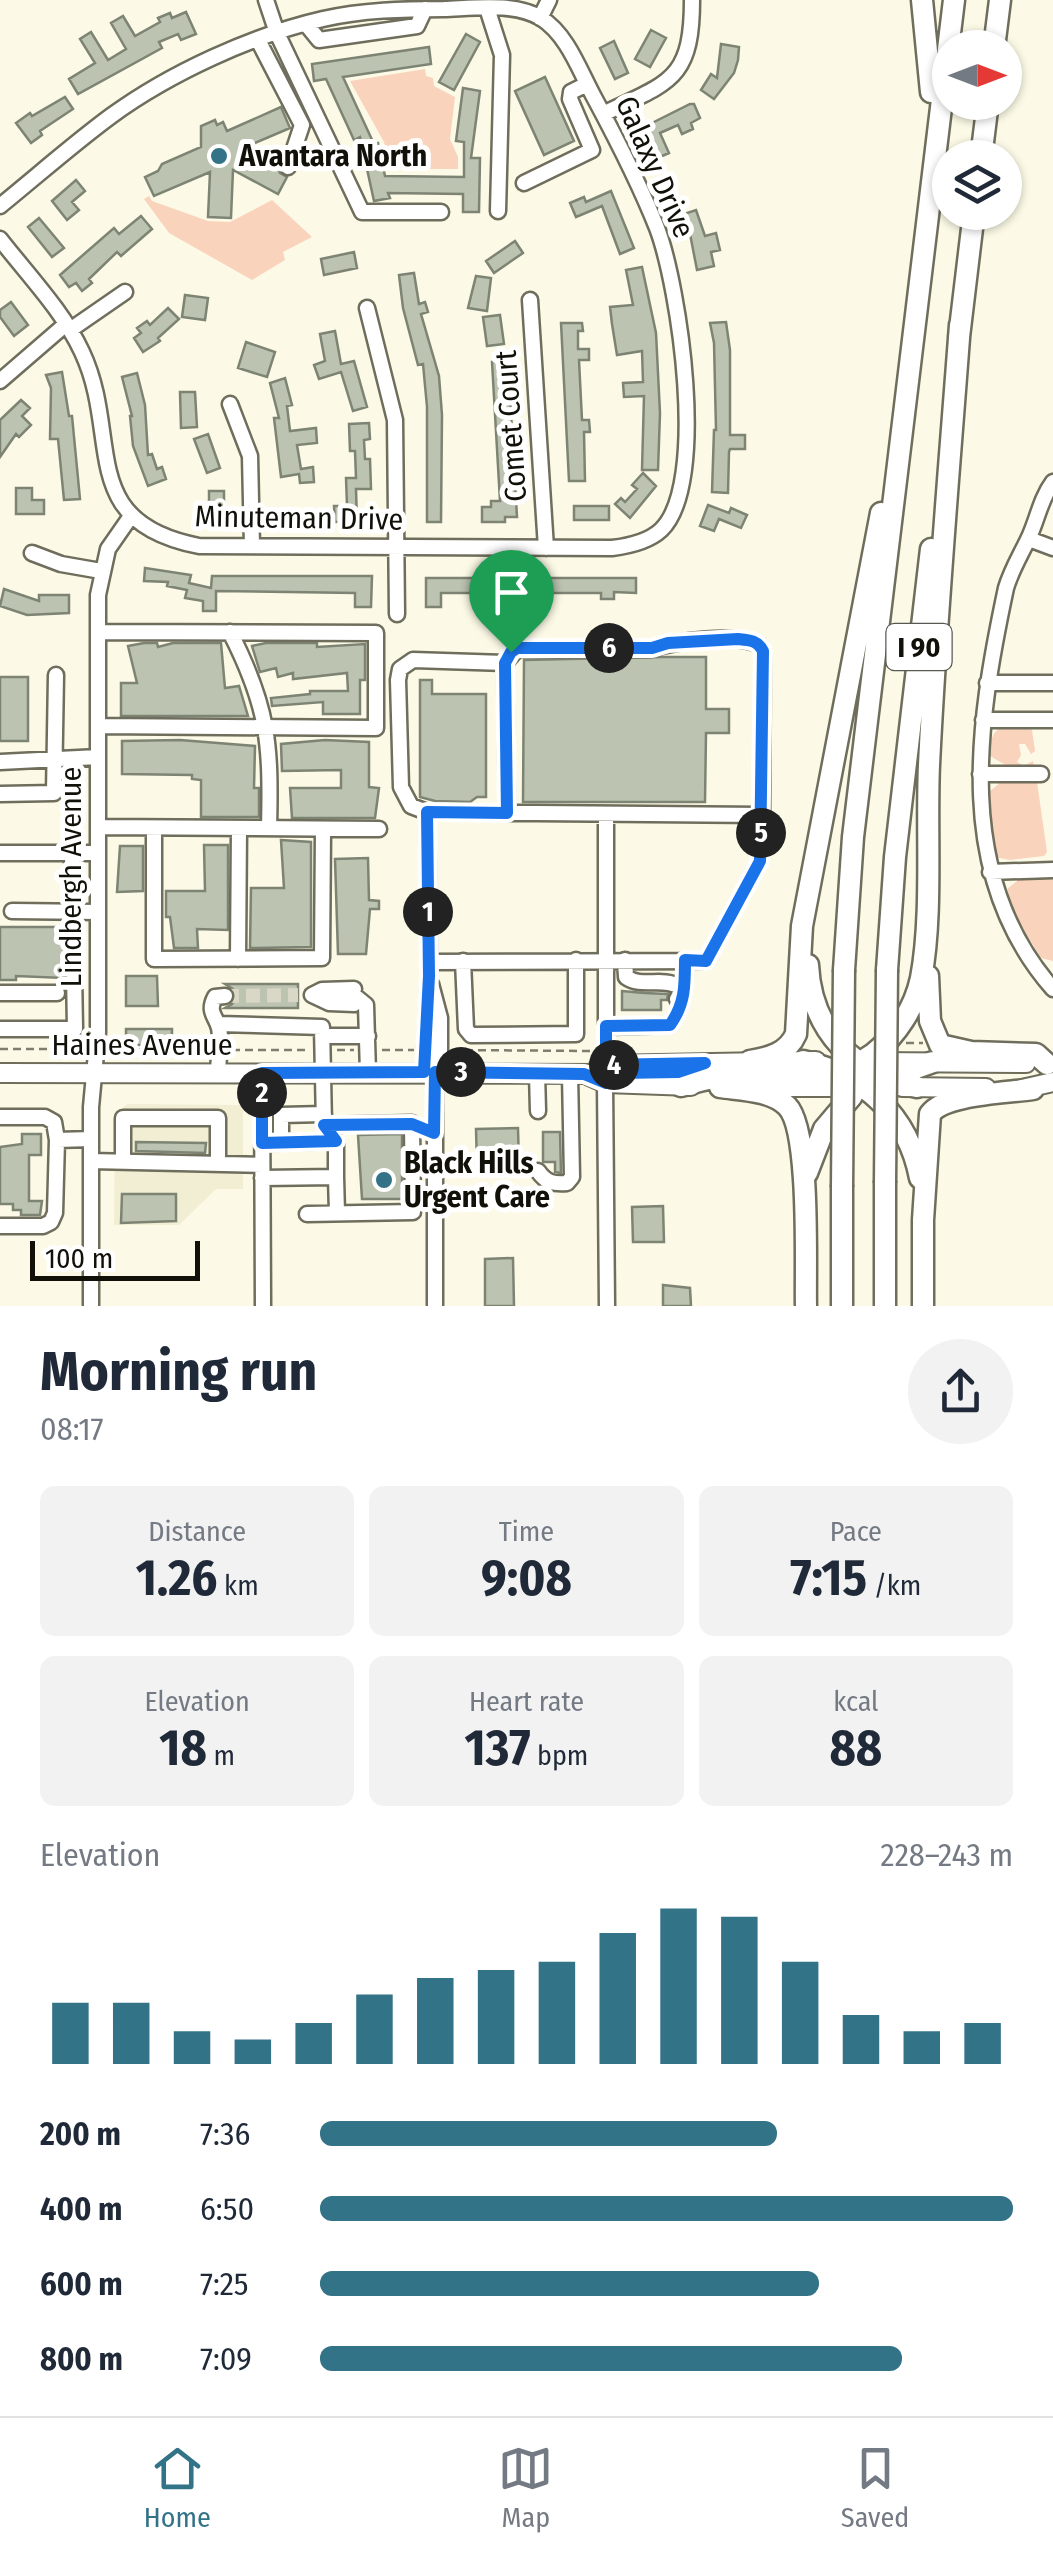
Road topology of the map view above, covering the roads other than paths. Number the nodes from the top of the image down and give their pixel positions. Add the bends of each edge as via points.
1 (266, 0) edge
2 (548, 0) edge
3 (692, 0) edge
4 (922, 0) edge
5 (954, 0) edge
6 (1000, 0) edge
7 (486, 8) junction
8 (540, 18) junction
9 (996, 30) edge
10 (276, 33) junction
11 (258, 40) junction
12 (586, 84) junction
13 (603, 114) junction
14 (288, 168) dead end
15 (524, 183) dead end
16 (928, 201) junction
17 (0, 206) edge
18 (498, 211) dead end
19 (441, 212) dead end
20 (972, 230) edge
21 (0, 240) edge
22 (125, 292) dead end
23 (530, 300) dead end
24 (367, 308) dead end
25 (960, 326) junction
26 (68, 327) junction
27 (0, 381) edge
28 (230, 404) dead end
29 (906, 404) junction
30 (1053, 482) edge
31 (131, 516) junction
32 (1029, 539) junction
33 (252, 546) junction
34 (397, 548) junction
35 (546, 548) junction
36 (1053, 548) edge
37 (32, 553) dead end
38 (101, 571) junction
39 (397, 614) dead end
40 (98, 632) junction
41 (230, 632) junction
42 (505, 663) junction
43 (56, 675) dead end
44 (987, 683) junction
45 (1053, 683) edge
46 (983, 720) junction
47 (1053, 720) edge
48 (98, 726) junction
49 (267, 728) junction
50 (98, 756) junction
51 (55, 757) junction
52 (0, 762) edge
53 (980, 774) junction
54 (1041, 774) dead end
55 (0, 794) edge
56 (427, 812) junction
57 (507, 813) junction
58 (606, 814) junction
59 (762, 815) junction
60 (98, 828) junction
61 (154, 828) junction
62 (239, 828) junction
63 (269, 828) junction
64 (323, 829) junction
65 (379, 829) dead end
66 (72, 852) junction
67 (98, 852) junction
68 (0, 853) edge
69 (1053, 870) edge
70 (990, 872) junction
71 (810, 888) junction
72 (926, 894) junction
73 (12, 911) dead end
74 (73, 912) junction
75 (98, 912) junction
76 (238, 959) junction
77 (576, 960) junction
78 (606, 960) junction
79 (625, 960) junction
80 (685, 960) junction
81 (463, 961) junction
82 (429, 970) junction
83 (1050, 980) edge
84 (0, 993) edge
85 (57, 993) dead end
86 (224, 996) dead end
87 (368, 1015) junction
88 (218, 1024) junction
89 (606, 1026) junction
90 (662, 1026) junction
91 (0, 1029) edge
92 (324, 1043) junction
93 (368, 1043) junction
94 (803, 1061) joint
95 (750, 1062) junction
96 (933, 1062) junction
97 (852, 1064) junction
98 (606, 1066) junction
99 (368, 1072) junction
100 (433, 1072) junction
101 (0, 1073) edge
102 (94, 1073) junction
103 (218, 1073) junction
104 (262, 1073) junction
105 (323, 1073) junction
106 (537, 1074) junction
107 (577, 1074) junction
108 (1046, 1075) edge
109 (871, 1085) junction
110 (682, 1086) junction
111 (916, 1087) joint
112 (720, 1088) junction
113 (538, 1111) dead end
114 (0, 1117) edge
115 (324, 1119) junction
116 (412, 1124) junction
117 (434, 1133) junction
118 (57, 1140) junction
119 (91, 1140) junction
120 (336, 1141) junction
121 (281, 1142) junction
122 (262, 1143) junction
123 (123, 1161) junction
124 (91, 1162) junction
125 (218, 1164) junction
126 (262, 1171) junction
127 (538, 1172) dead end
128 (336, 1177) junction
129 (804, 1205) junction
130 (413, 1212) junction
131 (337, 1213) junction
132 (307, 1214) dead end
133 (435, 1216) junction
134 (923, 1220) junction
135 (0, 1226) edge
136 (91, 1306) edge
137 (263, 1306) edge
138 (435, 1306) edge
139 (607, 1306) edge
140 (806, 1306) edge
141 (842, 1306) edge
142 (885, 1306) edge
143 (923, 1306) edge

1 - 10 street
2 - 8 street
3 - 13 street via 691,41 676,72
4 - 16 highway via 932,72
5 - 16 highway, I 90
6 - 9 highway
7 - 8 street
7 - 10 street via 363,13
7 - 18 street via 502,56
8 - 12 street, Galaxy Drive via 556,32
10 - 11 street
10 - 19 street via 362,212
11 - 14 street via 302,125
11 - 17 street via 146,92
12 - 13 street, Galaxy Drive
12 - 15 street via 570,99 592,150
13 - 35 street, Galaxy Drive via 656,228 681,322 686,392 680,484 668,522 650,538 612,548
16 - 29 highway, I 90
20 - 25 highway, I 90
21 - 26 street
22 - 26 street
23 - 35 street, Comet Court
24 - 34 street via 396,420
25 - 72 highway
25 - 142 highway, I 90, bridge via 886,970
26 - 27 street
26 - 31 street via 92,378 109,478
28 - 33 street via 250,456
29 - 71 highway
29 - 141 highway, I 90, bridge via 852,855 844,970
30 - 32 street
31 - 33 street, Minuteman Drive via 176,542
31 - 38 street, Lindbergh Avenue
32 - 36 street
32 - 44 street via 1006,588
33 - 34 street, Minuteman Drive
34 - 35 street, Minuteman Drive
34 - 39 street
37 - 38 street
38 - 40 street, Lindbergh Avenue
40 - 41 street
40 - 48 street, Lindbergh Avenue
41 - 49 street
41 - 49 street via 376,633 376,728
42 - 56 street via 413,660 400,669 400,788 412,806
42 - 57 street
42 - 59 street via 517,648 652,648 738,639 760,644
43 - 51 street
44 - 45 street
44 - 46 street
46 - 47 street
46 - 53 street
48 - 49 street
48 - 50 street, Lindbergh Avenue
49 - 63 street
50 - 51 street
50 - 60 street, Lindbergh Avenue
51 - 52 street
51 - 55 street via 54,792
53 - 54 street
53 - 70 street
56 - 57 street
56 - 82 street
57 - 58 street
58 - 59 street
58 - 78 street
59 - 80 street via 760,861 706,961
60 - 61 street
60 - 67 street, Lindbergh Avenue
61 - 62 street
61 - 76 street via 154,959
62 - 63 street
62 - 76 street
63 - 64 street
64 - 65 street
64 - 76 street via 322,958
66 - 67 street
66 - 68 street
66 - 74 street
67 - 75 street, Lindbergh Avenue
69 - 70 street
70 - 83 street via 1014,932
71 - 95 highway via 798,950 794,1039 779,1053
71 - 97 highway via 811,989 824,1024
72 - 97 highway via 916,994 885,1042
72 - 108 highway via 928,1008 936,1039 958,1051 1036,1054
73 - 74 street
74 - 75 street
74 - 91 street via 75,1029
75 - 102 street, Lindbergh Avenue
77 - 78 street
77 - 81 street
77 - 81 street via 576,1034 470,1036
78 - 79 street
78 - 89 street
79 - 80 street
79 - 90 street via 631,982 678,986
80 - 90 street via 681,1010
81 - 82 street
82 - 100 street via 424,1050
82 - 100 street via 440,1018
84 - 85 street
86 - 88 street via 211,1004
87 - 87 street via 362,998 305,995 354,1004
87 - 93 street
88 - 92 street via 316,1024
88 - 103 street
89 - 90 street
89 - 98 street
92 - 93 street
92 - 105 street
93 - 99 street
94 - 95 main road
94 - 97 highway
95 - 98 main road
96 - 97 main road
96 - 108 main road
96 - 109 highway
97 - 109 highway
97 - 110 highway via 803,1076 722,1076
98 - 107 main road via 600,1074
98 - 110 main road
98 - 139 street
99 - 100 main road, Haines Avenue
99 - 105 main road, Haines Avenue
100 - 106 main road, Haines Avenue
100 - 117 street
101 - 102 main road, Haines Avenue
102 - 103 main road, Haines Avenue
102 - 119 street, Lindbergh Avenue
103 - 104 main road, Haines Avenue
104 - 105 main road, Haines Avenue
104 - 122 street
105 - 115 street
106 - 107 main road, Haines Avenue
106 - 113 street
107 - 127 street via 572,1177 556,1184
108 - 111 main road
108 - 134 highway via 934,1108
109 - 111 highway
109 - 112 main road
109 - 129 highway via 840,1106 818,1140
109 - 134 highway via 906,1136 920,1176
110 - 112 main road
112 - 129 highway via 776,1098 791,1110
114 - 118 street via 45,1117 54,1122
115 - 116 street
115 - 120 street
115 - 121 street via 281,1116
116 - 117 street
116 - 130 street
117 - 133 street
118 - 119 street
118 - 135 street via 50,1222
119 - 124 street, Lindbergh Avenue
120 - 121 street
120 - 128 street
121 - 122 street
122 - 126 street
123 - 124 street
123 - 125 street
123 - 125 street via 123,1118 218,1118
124 - 136 street, Lindbergh Avenue
125 - 126 street
126 - 128 street
126 - 137 street
128 - 131 street
129 - 140 highway
130 - 131 street
130 - 133 street
131 - 132 street
133 - 138 street
134 - 143 highway

